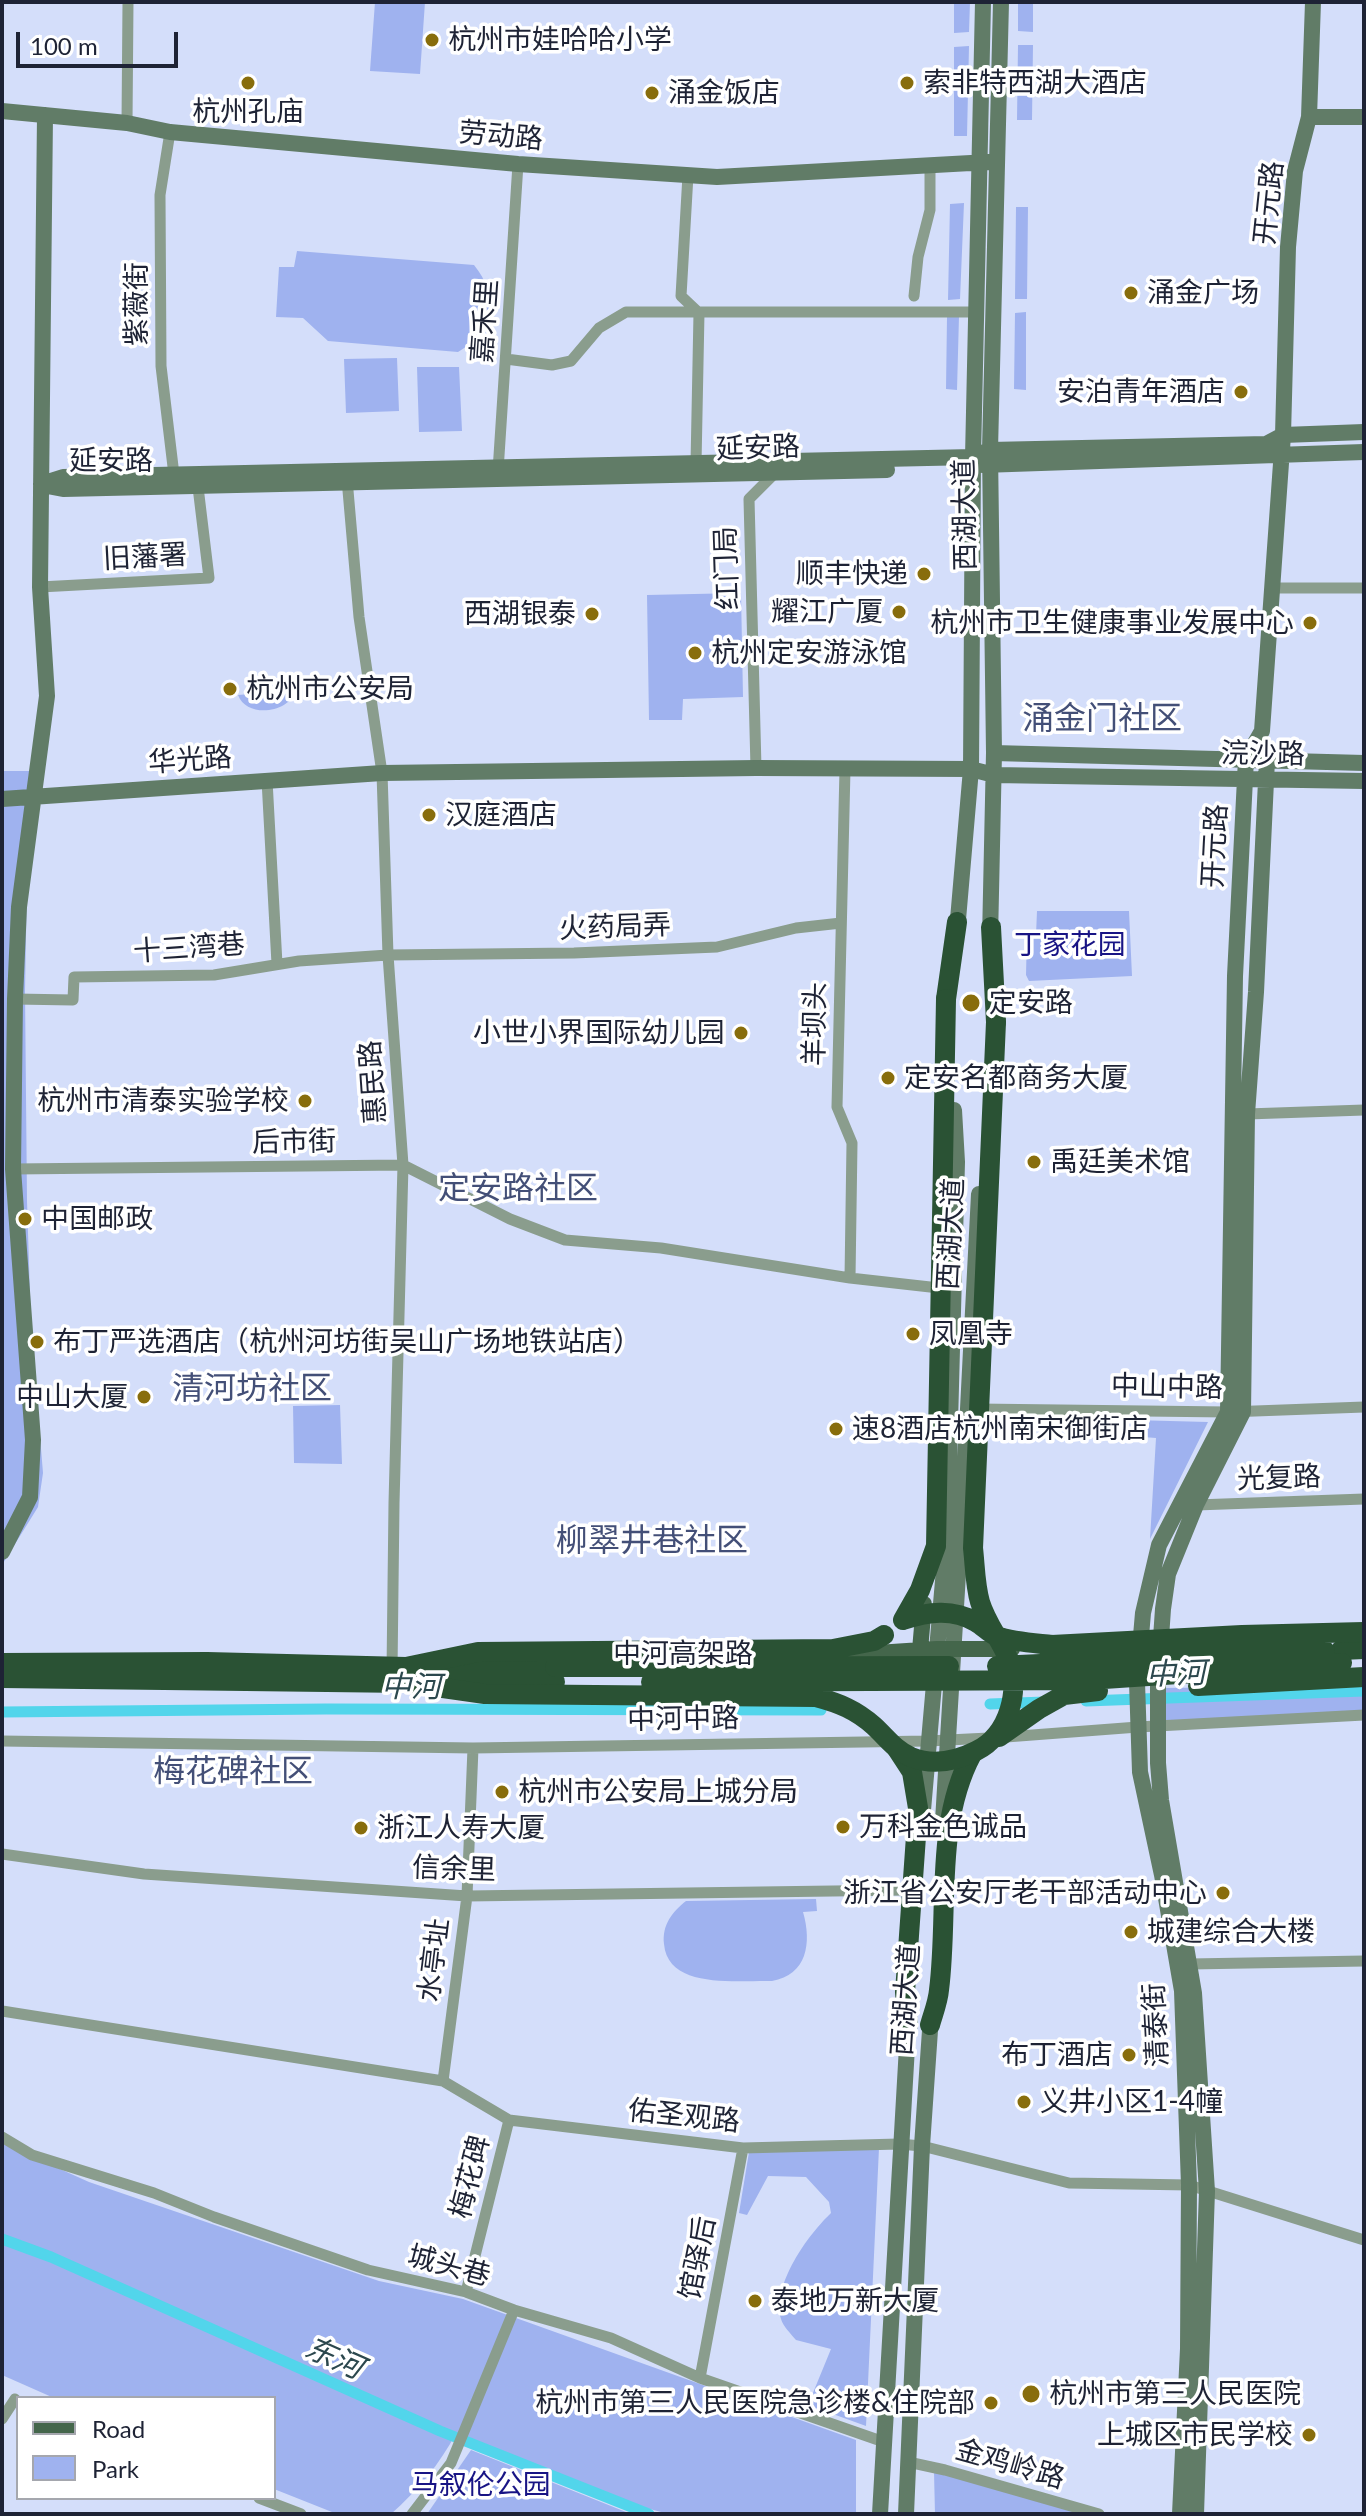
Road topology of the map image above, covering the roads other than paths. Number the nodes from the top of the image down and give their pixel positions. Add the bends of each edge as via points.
1 (128, 2) edge
2 (983, 2) edge
3 (1001, 2) edge
4 (1313, 2) edge
5 (2, 111) edge
6 (45, 115) junction
7 (1309, 117) junction
8 (1364, 117) edge
9 (127, 123) junction
10 (170, 132) junction
11 (998, 162) junction
12 (981, 163) junction
13 (518, 164) junction
14 (930, 167) junction
15 (688, 175) junction
16 (914, 296) dead end
17 (976, 312) junction
18 (699, 313) junction
19 (506, 359) junction
20 (1364, 432) edge
21 (1283, 435) junction
22 (1364, 452) edge
23 (1282, 456) junction
24 (990, 457) junction
25 (973, 462) junction
26 (696, 464) junction
27 (498, 474) junction
28 (774, 474) junction
29 (174, 475) junction
30 (347, 478) junction
31 (41, 484) junction
32 (198, 487) junction
33 (40, 587) junction
34 (1271, 588) junction
35 (1364, 588) edge
36 (994, 753) junction
37 (1246, 759) junction
38 (1267, 760) junction
39 (1364, 763) edge
40 (756, 768) junction
41 (845, 769) junction
42 (971, 769) junction
43 (382, 773) junction
44 (994, 775) junction
45 (1267, 779) junction
46 (267, 780) junction
47 (1244, 780) junction
48 (1364, 781) edge
49 (32, 798) junction
50 (2, 799) edge
51 (957, 922) junction
52 (841, 923) junction
53 (991, 927) junction
54 (388, 955) junction
55 (277, 964) junction
56 (15, 999) junction
57 (1364, 1110) edge
58 (1247, 1114) junction
59 (403, 1165) junction
60 (13, 1169) junction
61 (850, 1278) junction
62 (939, 1288) dead end
63 (1364, 1407) edge
64 (968, 1409) junction
65 (1236, 1412) junction
66 (1364, 1499) edge
67 (1196, 1505) junction
68 (2, 1552) edge
69 (903, 1620) junction
70 (1364, 1632) edge
71 (884, 1635) junction
72 (994, 1635) junction
73 (1364, 1641) edge
74 (954, 1648) junction
75 (1364, 1649) edge
76 (928, 1650) junction
77 (1160, 1650) junction
78 (1139, 1651) junction
79 (2, 1655) edge
80 (1364, 1661) edge
81 (2, 1663) edge
82 (62, 1671) junction
83 (1364, 1674) edge
84 (400, 1675) junction
85 (2, 1678) edge
86 (1158, 1686) junction
87 (2, 1687) edge
88 (1137, 1687) junction
89 (933, 1690) junction
90 (952, 1691) junction
91 (1364, 1715) edge
92 (1138, 1722) junction
93 (1158, 1722) junction
94 (875, 1727) junction
95 (2, 1741) edge
96 (928, 1741) junction
97 (948, 1741) junction
98 (473, 1748) junction
99 (897, 1749) junction
100 (977, 1751) junction
101 (2, 1854) edge
102 (906, 1890) dead end
103 (467, 1896) junction
104 (1364, 1961) edge
105 (1190, 1964) junction
106 (2, 2011) edge
107 (908, 2025) junction
108 (930, 2025) junction
109 (443, 2081) junction
110 (509, 2120) junction
111 (2, 2137) edge
112 (899, 2144) junction
113 (922, 2146) junction
114 (743, 2148) junction
115 (1189, 2185) junction
116 (1207, 2191) junction
117 (1364, 2240) edge
118 (466, 2292) junction
119 (514, 2310) junction
120 (700, 2378) junction
121 (2, 2393) edge
122 (16, 2400) edge
123 (2, 2419) edge
124 (884, 2442) junction
125 (908, 2462) junction
126 (264, 2500) edge
127 (301, 2514) edge
128 (412, 2514) edge
129 (880, 2514) edge
130 (906, 2514) edge
131 (1099, 2514) edge
132 (1180, 2514) edge
133 (1196, 2514) edge

1 - 9 street
2 - 12 main road, 西湖大道
3 - 11 main road, 西湖大道
4 - 7 main road, 开元路
5 - 6 main road, 劳动路
6 - 9 main road, 劳动路
6 - 31 main road
7 - 8 main road
7 - 21 main road, 开元路 via 1295,171 1288,247
9 - 10 main road, 劳动路
10 - 13 main road, 劳动路
10 - 29 street, 紫薇街 via 160,195 161,366
11 - 12 main road, 劳动路
11 - 24 main road, 西湖大道
12 - 14 main road, 劳动路
12 - 17 main road, 西湖大道
13 - 15 main road, 劳动路
13 - 19 street, 嘉禾里
14 - 15 main road, 劳动路
14 - 16 street via 930,210
15 - 18 street via 681,296
17 - 18 street
17 - 25 main road, 西湖大道
18 - 19 street via 626,312 599,328 571,361 552,365
18 - 26 street
19 - 27 street, 嘉禾里
20 - 21 main road, 延安路
21 - 23 main road, 开元路
21 - 24 main road, 延安路 via 1266,444
22 - 23 main road, 延安路
23 - 24 main road, 延安路
23 - 34 main road, 开元路
24 - 25 main road, 延安路
24 - 36 main road, 西湖大道
25 - 26 main road, 延安路
25 - 28 main road, 延安路
25 - 42 main road, 西湖大道
26 - 27 main road, 延安路
27 - 28 main road, 延安路
27 - 30 main road, 延安路
28 - 40 street, 红门局 via 749,499
29 - 30 main road, 延安路
29 - 31 main road, 延安路 via 63,477
30 - 32 main road, 延安路
30 - 43 street, 惠民路 via 359,617
31 - 32 main road, 延安路 via 63,489
31 - 33 main road
32 - 33 street, 旧藩署 via 209,578
33 - 49 main road via 47,696
34 - 35 street
34 - 37 main road, 开元路 via 1262,731
36 - 37 main road
36 - 42 main road
36 - 44 main road, 西湖大道
37 - 38 main road
37 - 47 main road, 开元路
38 - 39 main road
38 - 45 main road, 开元路
40 - 41 main road
40 - 43 main road
41 - 42 main road
41 - 52 street, 羊坝头
42 - 44 main road, 浣沙路
42 - 51 main road, 西湖大道
43 - 46 main road, 华光路
43 - 54 street, 惠民路
44 - 47 main road, 浣沙路
44 - 53 main road, 西湖大道
45 - 47 main road, 浣沙路
45 - 48 main road, 浣沙路
45 - 58 main road, 开元路
46 - 49 main road, 华光路
46 - 55 street
47 - 65 main road, 开元路 via 1235,976
49 - 50 main road, 华光路
49 - 56 main road
51 - 69 highway, bridge via 946,999 936,1546
51 - 76 main road, 西湖大道 via 947,1535
52 - 54 street, 火药局弄 via 717,947
52 - 61 street, 羊坝头 via 837,1107 852,1143
53 - 64 main road, 西湖大道
53 - 72 highway, bridge via 996,1022 973,1548 980,1602
54 - 55 street, 十三湾巷
54 - 59 street, 惠民路
55 - 56 street, 十三湾巷 via 214,975 74,977 73,1000
56 - 60 main road
57 - 58 street
58 - 65 main road, 开元路
59 - 60 street, 后市街
59 - 61 street, 后市街 via 510,1219 565,1240 661,1248
59 - 84 street, 惠民路 via 394,1503
60 - 68 main road via 33,1440 30,1497
61 - 62 street, 后市街
63 - 65 street, 中山中路
64 - 65 street, 中山中路
64 - 74 main road, 西湖大道
65 - 67 main road, 清泰街
65 - 78 main road, 清泰街 via 1159,1545
66 - 67 street, 光复路
67 - 77 main road, 清泰街 via 1168,1574
69 - 71 highway
69 - 72 highway, bridge via 951,1613
70 - 72 highway, bridge via 1052,1645
71 - 84 highway, bridge via 833,1649 478,1652
71 - 94 highway, bridge via 870,1656 864,1680 865,1704
72 - 100 highway, bridge via 1008,1657 1011,1707 1000,1730
73 - 77 main road, 中河中路
74 - 76 main road, 中河中路
74 - 78 main road, 中河中路
74 - 90 main road, 西湖大道
75 - 84 highway, 中河高架路, bridge via 987,1666
76 - 84 main road, 中河中路
76 - 89 main road, 西湖大道
77 - 78 main road, 中河中路
77 - 86 main road, 清泰街
78 - 88 main road, 清泰街
79 - 82 highway, bridge
79 - 84 main road, 中河中路
80 - 84 highway, 中河高架路, bridge via 1089,1680
81 - 82 highway, 中河高架路, bridge
82 - 84 highway, 中河高架路, bridge via 207,1662
82 - 85 highway, 中河高架路, bridge
82 - 87 highway, bridge
83 - 86 main road, 中河中路
83 - 100 highway, bridge via 1064,1695
84 - 87 main road, 中河中路
84 - 89 main road, 中河中路 via 619,1689
84 - 94 highway, bridge via 485,1694 816,1697 847,1705
86 - 88 main road, 中河中路
86 - 93 main road, 清泰街
88 - 90 main road, 中河中路
88 - 92 main road, 清泰街
89 - 90 main road, 中河中路
89 - 96 main road, 西湖大道
90 - 97 main road, 西湖大道
91 - 93 street, 中河中路
92 - 93 street, 中河中路
92 - 97 street, 中河中路
92 - 115 main road, 清泰街 via 1145,1804 1182,1991
93 - 105 main road, 清泰街 via 1161,1800
94 - 99 highway, bridge
95 - 98 street, 中河中路
96 - 97 street, 中河中路
96 - 98 street, 中河中路
96 - 107 main road, 西湖大道
97 - 108 main road, 西湖大道
98 - 103 street, 水亭址
99 - 100 highway, bridge via 936,1762
99 - 107 highway via 912,1772 918,1808 905,1992
100 - 108 highway via 959,1777 951,1807 939,1992
101 - 103 street, 信余里 via 144,1874
102 - 103 street, 信余里
103 - 109 street, 水亭址
104 - 105 street
105 - 116 main road, 清泰街
106 - 109 street, 佑圣观路
107 - 112 main road, 西湖大道
108 - 113 main road, 西湖大道
109 - 110 street, 佑圣观路
110 - 114 street, 佑圣观路
110 - 118 street, 梅花碑
111 - 118 street, 城头巷 via 32,2155 368,2270
112 - 113 street, 佑圣观路
112 - 114 street, 佑圣观路
112 - 124 main road, 西湖大道
113 - 115 street, 佑圣观路 via 1069,2183
113 - 125 main road, 西湖大道
114 - 120 street, 馆驿后
115 - 116 street, 佑圣观路
115 - 132 main road, 清泰街
116 - 117 street, 佑圣观路
116 - 133 main road, 清泰街
118 - 119 street, 城头巷
119 - 120 street, 城头巷 via 611,2338
119 - 128 street via 451,2463
120 - 124 street, 城头巷
121 - 122 street
122 - 123 street
124 - 129 main road, 西湖大道
125 - 130 main road, 西湖大道
125 - 131 street, 金鸡岭路
126 - 127 street

